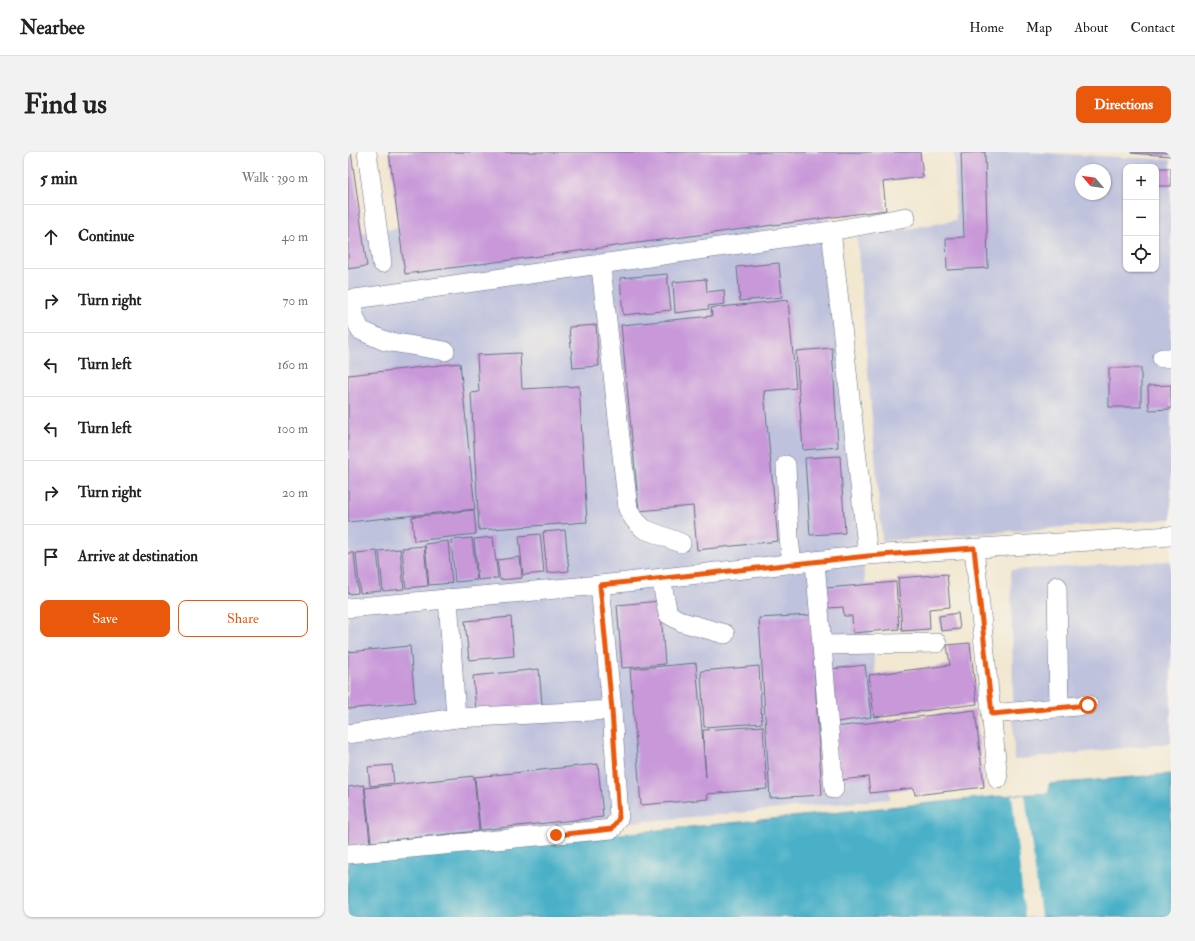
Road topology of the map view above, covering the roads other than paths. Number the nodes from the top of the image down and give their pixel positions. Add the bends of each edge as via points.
1 (367, 152) edge
2 (906, 217) dead end
3 (831, 231) junction
4 (382, 263) dead end
5 (600, 265) junction
6 (349, 299) edge
7 (445, 351) dead end
8 (786, 465) dead end
9 (1171, 536) edge
10 (681, 542) dead end
11 (974, 548) junction
12 (868, 556) junction
13 (815, 562) junction
14 (792, 564) junction
15 (661, 578) junction
16 (600, 585) junction
17 (1056, 586) dead end
18 (448, 598) junction
19 (348, 608) edge
20 (726, 634) dead end
21 (937, 643) dead end
22 (822, 645) junction
23 (1088, 705) dead end
24 (1058, 708) junction
25 (612, 710) junction
26 (992, 714) junction
27 (456, 718) junction
28 (348, 734) edge
29 (998, 779) dead end
30 (834, 789) dead end
31 (348, 854) edge

1 - 4 street
2 - 3 street
3 - 5 street
3 - 12 street
5 - 6 street
5 - 10 street via 628,509 644,529
6 - 7 street via 360,330 385,341
8 - 14 street
9 - 11 street
11 - 12 street
11 - 26 street
12 - 13 street
13 - 14 street
13 - 22 street
14 - 15 street
15 - 16 street
15 - 20 street via 668,614 682,622
16 - 18 street
16 - 25 street
17 - 24 street
18 - 19 street
18 - 27 street
21 - 22 street
22 - 30 street
23 - 24 street
24 - 26 street
25 - 27 street
25 - 31 street via 619,818 612,829
26 - 29 street
27 - 28 street

